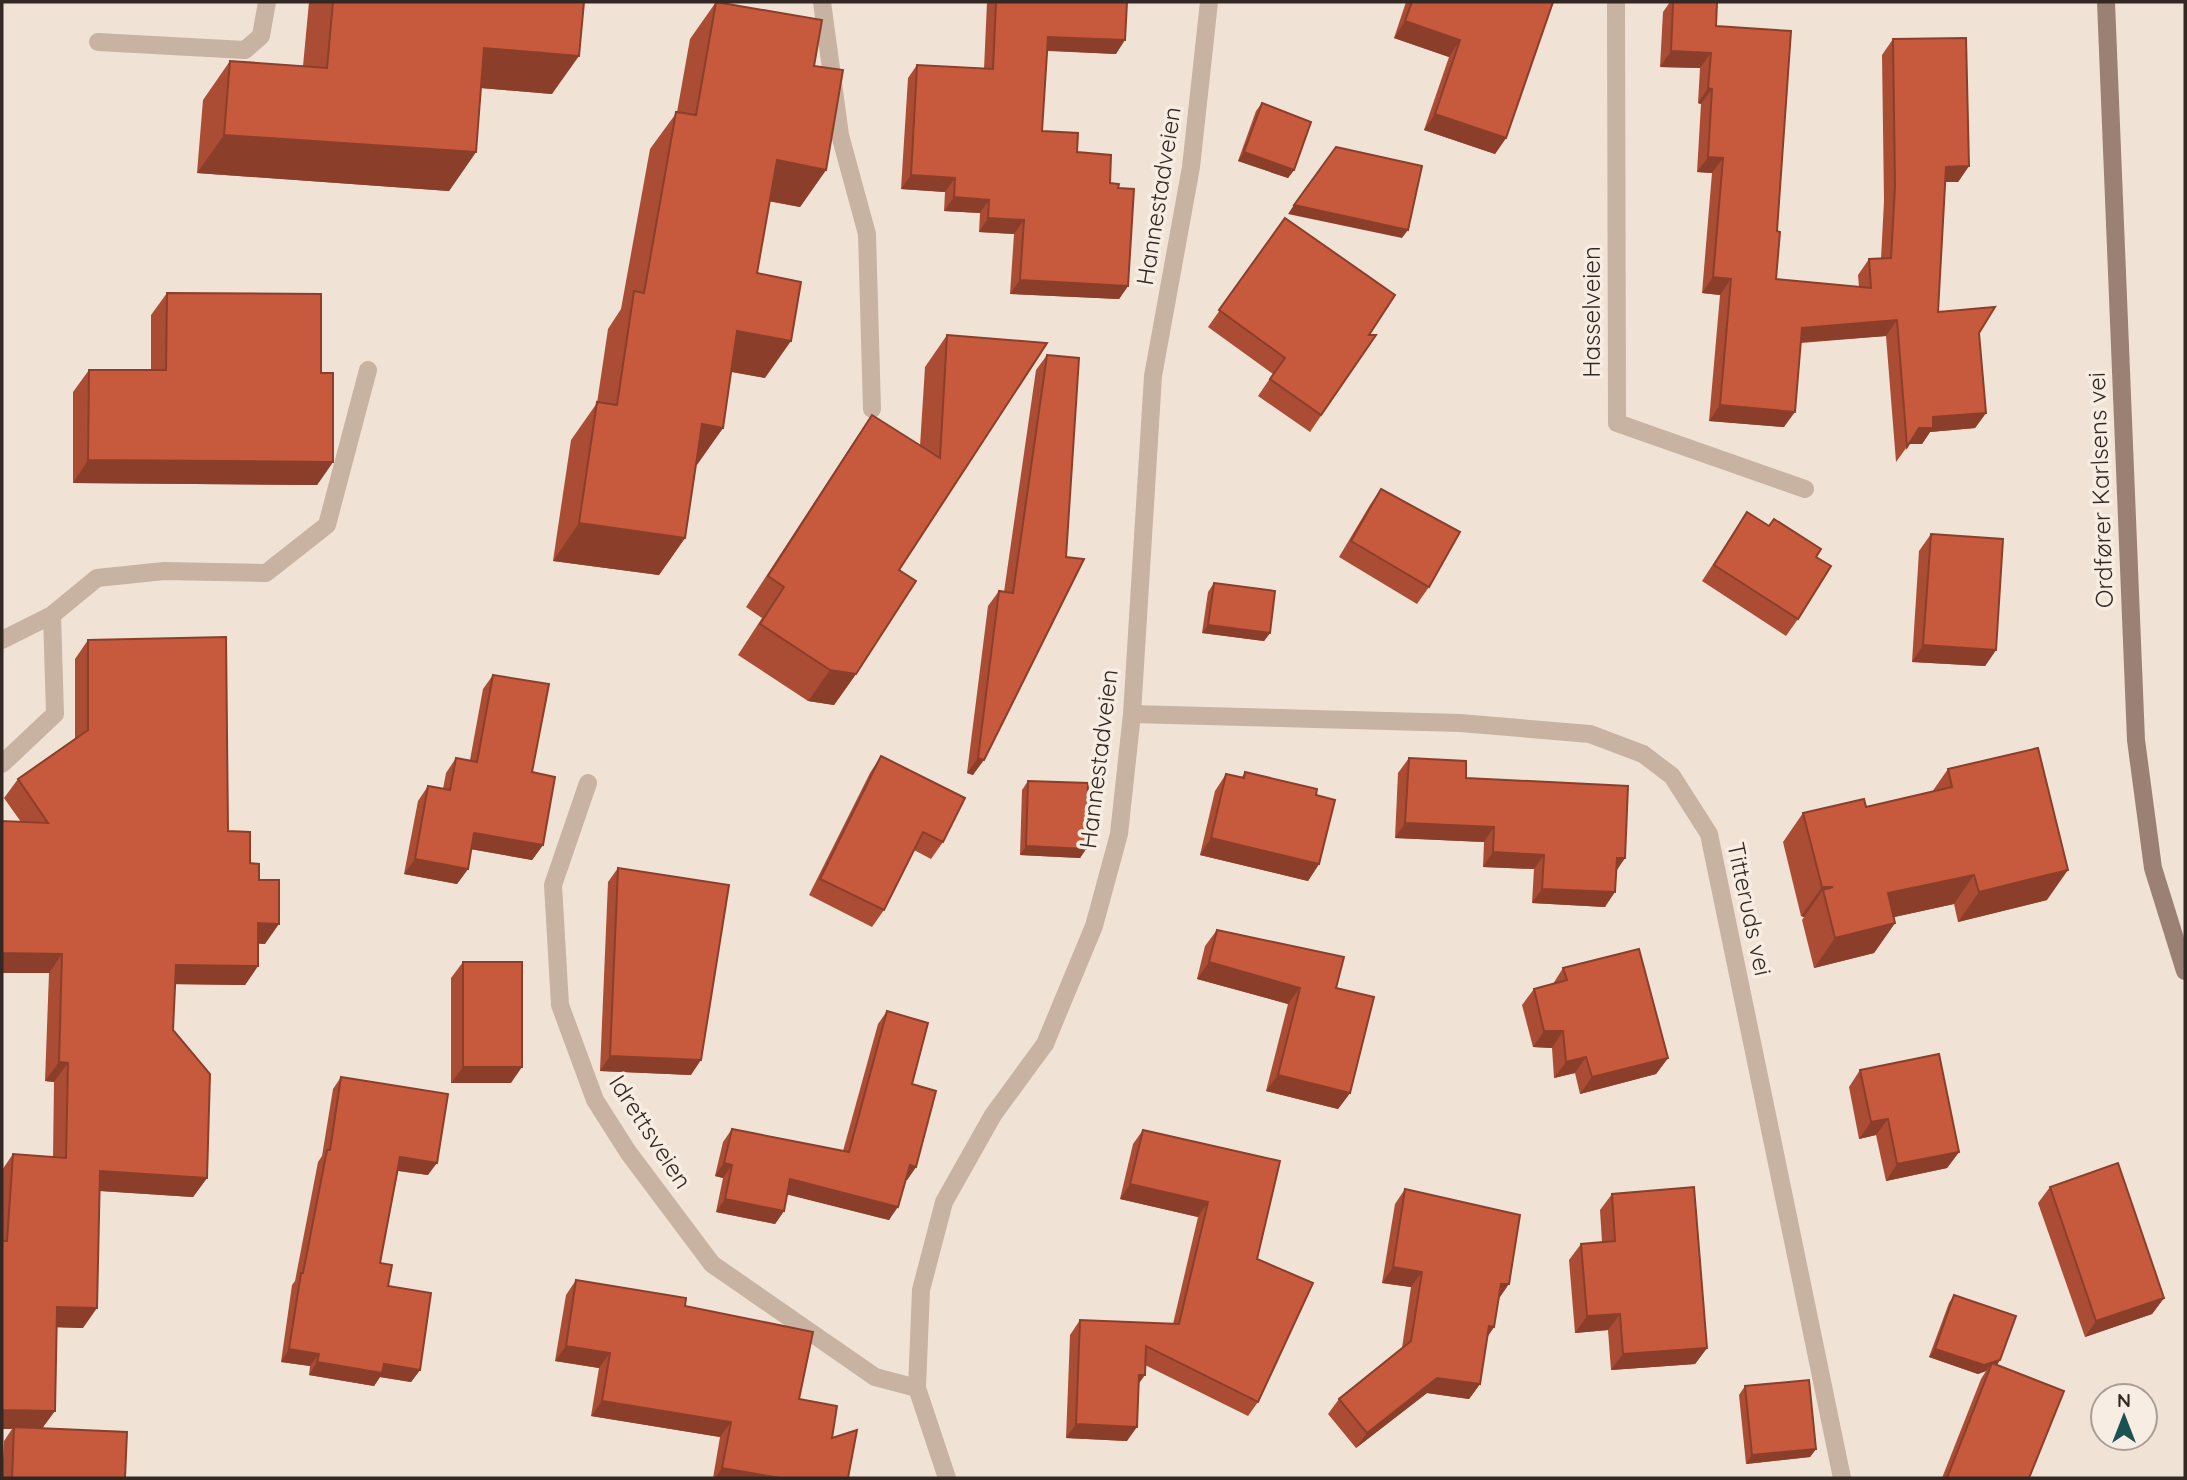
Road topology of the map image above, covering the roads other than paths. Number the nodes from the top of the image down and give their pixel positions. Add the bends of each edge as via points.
1 (267, 2) edge
2 (822, 2) edge
3 (1209, 2) edge
4 (1616, 2) edge
5 (2106, 2) edge
6 (98, 41) dead end
7 (368, 370) dead end
8 (872, 409) dead end
9 (1805, 489) dead end
10 (52, 615) junction
11 (2, 640) edge
12 (1132, 714) junction
13 (2, 764) edge
14 (588, 782) dead end
15 (2185, 971) edge
16 (917, 1388) junction
17 (947, 1478) edge
18 (1843, 1478) edge

1 - 6 street via 261,36 246,50
2 - 8 street via 840,135 867,234
3 - 12 street, Hannestadveien via 1191,167 1153,376
4 - 9 street, Hasselveien via 1617,423
5 - 15 street, Ordfører Karlsens vei via 2136,740 2153,868
7 - 10 street via 327,525 266,573 164,571 97,578
10 - 11 street
10 - 13 street via 55,715
12 - 16 street, Hannestadveien via 1119,834 1094,926 1045,1044 993,1115 944,1202 921,1290
12 - 18 street, Titteruds vei via 1460,723 1590,734 1643,754 1672,776 1709,834
14 - 16 street, Idrettsveien via 553,886 560,1005 594,1100 712,1264 875,1377
16 - 17 street, Hannestadveien

